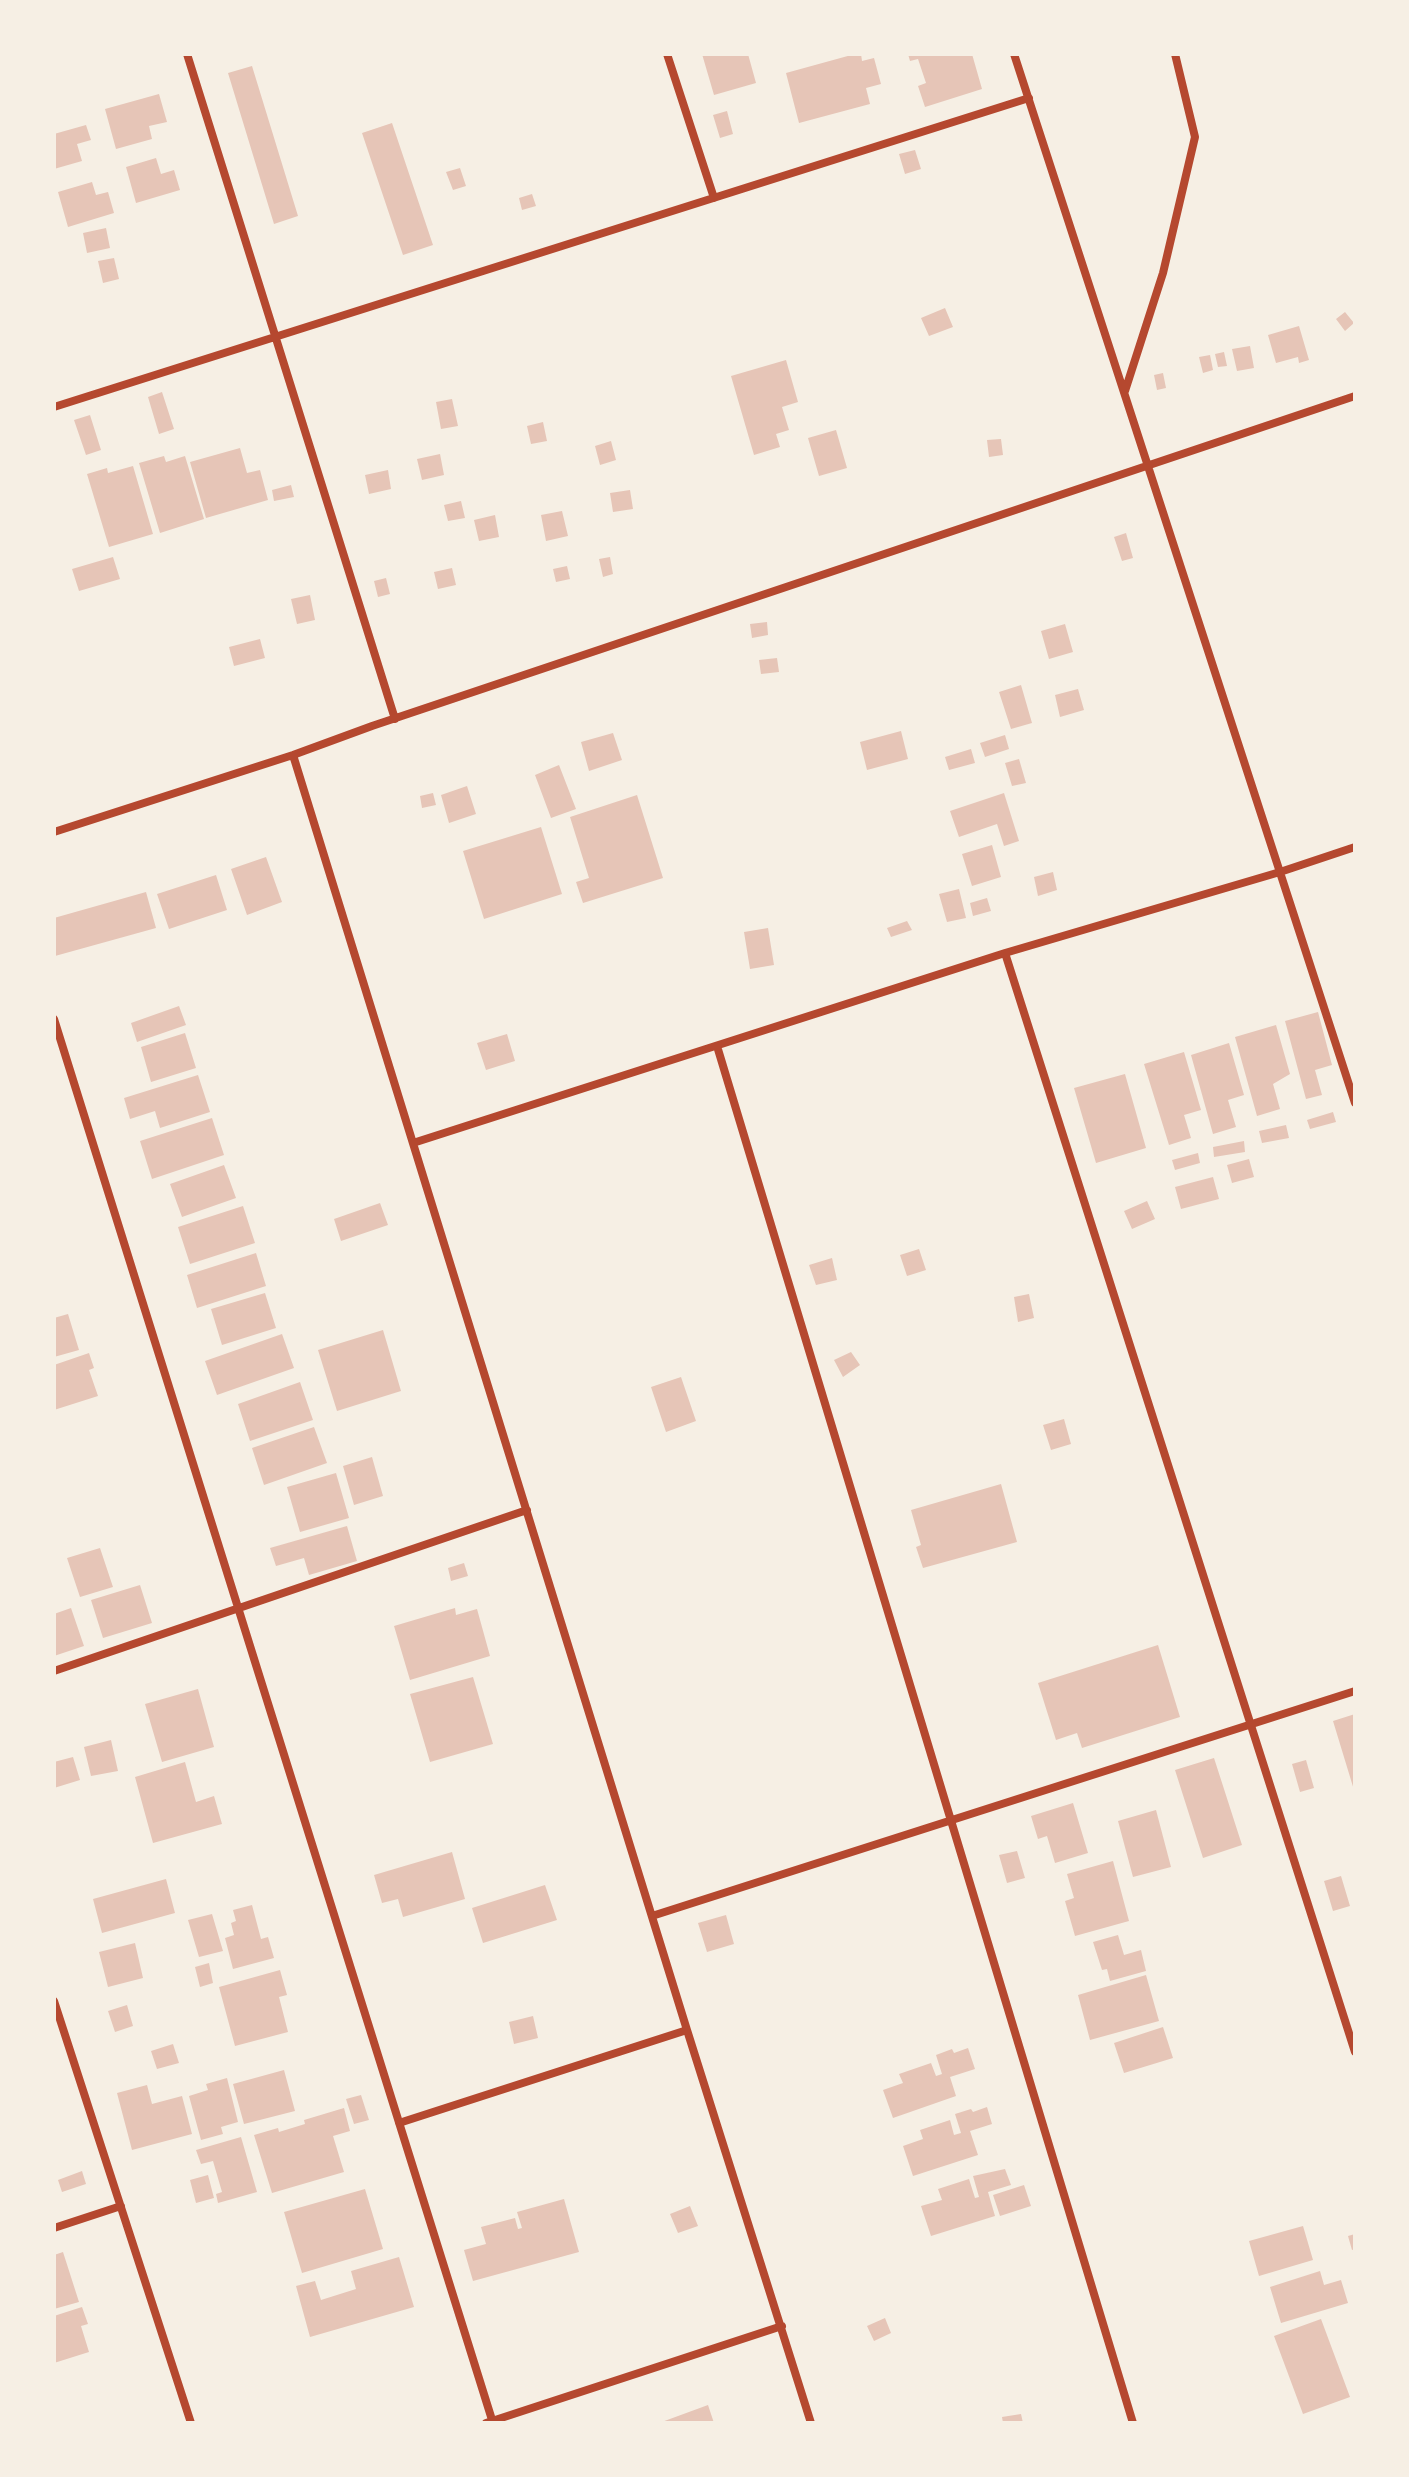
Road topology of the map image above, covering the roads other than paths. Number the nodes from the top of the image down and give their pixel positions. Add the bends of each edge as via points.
1 (187, 54) edge
2 (667, 54) edge
3 (1014, 54) edge
4 (1175, 54) edge
5 (1029, 98) junction
6 (714, 198) junction
7 (275, 337) junction
8 (1124, 391) junction
9 (1355, 396) edge
10 (54, 407) edge
11 (1148, 465) junction
12 (395, 719) junction
13 (293, 755) junction
14 (54, 832) edge
15 (1355, 847) edge
16 (1280, 872) junction
17 (1005, 953) junction
18 (54, 1019) edge
19 (717, 1046) junction
20 (1355, 1103) edge
21 (413, 1143) junction
22 (527, 1510) junction
23 (238, 1609) junction
24 (54, 1671) edge
25 (1355, 1691) edge
26 (1250, 1724) junction
27 (951, 1820) junction
28 (652, 1916) junction
29 (54, 2001) edge
30 (687, 2030) junction
31 (1355, 2052) edge
32 (399, 2123) junction
33 (121, 2206) junction
34 (54, 2228) edge
35 (782, 2326) junction
36 (491, 2422) edge
37 (191, 2423) edge
38 (811, 2423) edge
39 (1133, 2423) edge

1 - 7 street
2 - 6 street
3 - 5 street
4 - 8 street via 1195,137 1163,273
5 - 6 street
5 - 8 street
6 - 7 street
7 - 10 street
7 - 12 street
8 - 11 street
9 - 11 street
11 - 12 street
11 - 16 street
12 - 13 street
13 - 14 street
13 - 21 street
15 - 16 street
16 - 17 street
16 - 20 street
17 - 19 street
17 - 26 street
18 - 23 street
19 - 21 street
19 - 27 street
21 - 22 street
22 - 23 street
22 - 28 street
23 - 24 street
23 - 32 street
25 - 26 street
26 - 27 street
26 - 31 street
27 - 28 street
27 - 39 street
28 - 30 street
29 - 33 street
30 - 32 street
30 - 35 street
32 - 36 street
33 - 34 street
33 - 37 street
35 - 36 street
35 - 38 street

